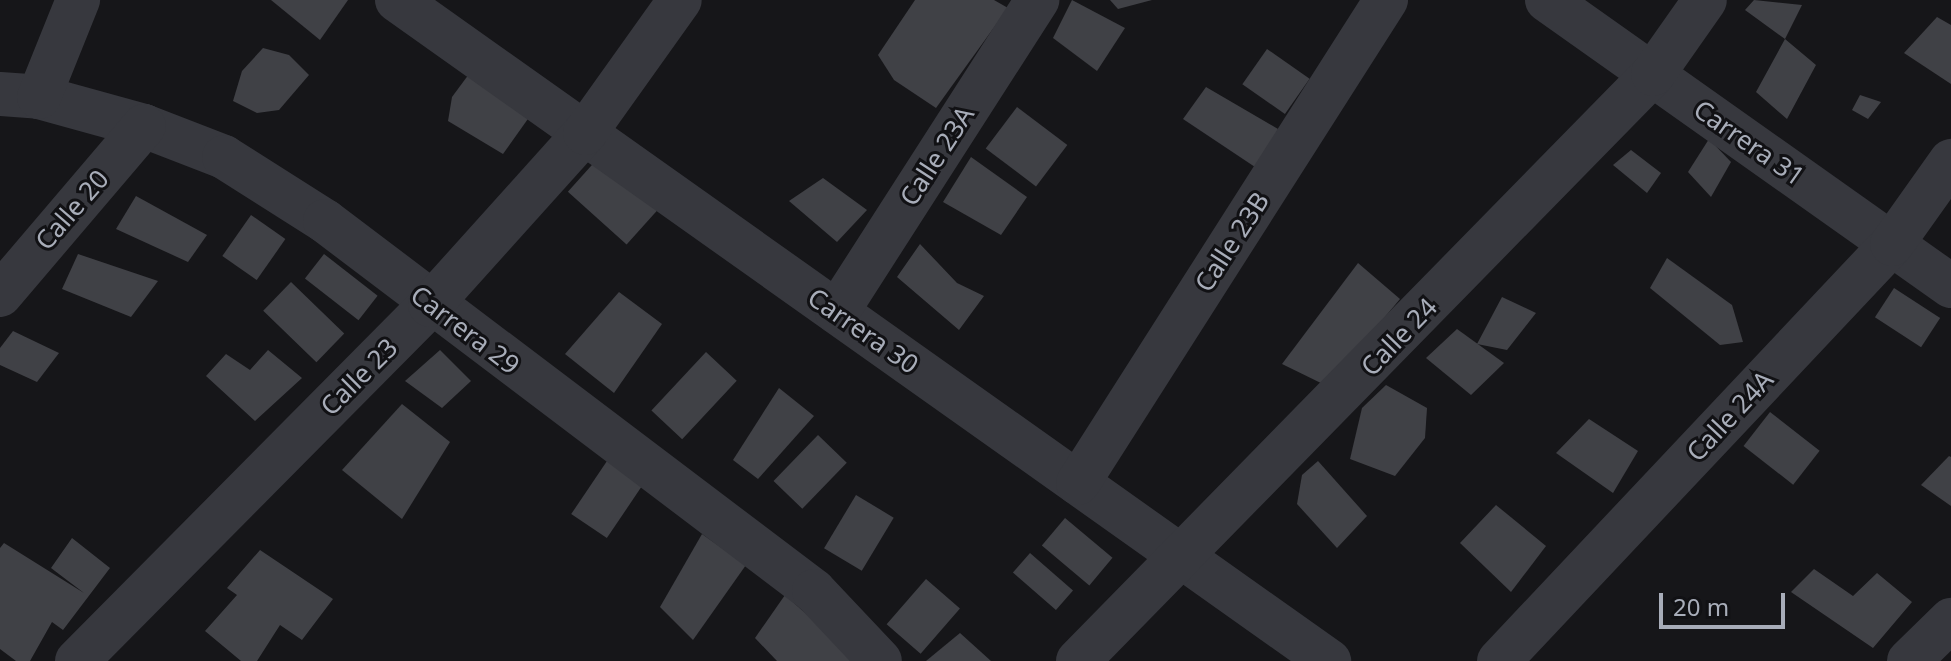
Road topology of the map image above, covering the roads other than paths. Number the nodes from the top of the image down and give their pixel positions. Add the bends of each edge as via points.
1 (78, 0) edge
2 (680, 0) edge
3 (1037, 0) edge
4 (1386, 0) edge
5 (1547, 0) edge
6 (1705, 0) edge
7 (423, 7) edge
8 (1653, 74) junction
9 (19, 96) edge
10 (144, 126) junction
11 (585, 133) junction
12 (1951, 161) edge
13 (1892, 244) junction
14 (1951, 286) edge
15 (0, 295) edge
16 (430, 305) junction
17 (837, 312) junction
18 (1078, 483) junction
19 (1184, 559) junction
20 (1951, 620) edge
21 (77, 661) edge
22 (880, 661) edge
23 (1078, 661) edge
24 (1329, 661) edge
25 (1499, 661) edge
26 (1909, 661) edge

1 - 9 street
2 - 11 street, Calle 23
3 - 17 street, Calle 23A
4 - 18 street, Calle 23B
5 - 8 street, Carrera 31
6 - 8 street, Calle 24
7 - 11 street, Carrera 30
8 - 13 street, Carrera 31
8 - 19 street, Calle 24
9 - 10 street, Carrera 29
10 - 15 street, Calle 20
10 - 16 street, Carrera 29 via 224,157 325,221
11 - 16 street, Calle 23
11 - 17 street, Carrera 30
12 - 13 street, Calle 24A
13 - 14 street, Carrera 31
13 - 25 street, Calle 24A
16 - 21 street, Calle 23
16 - 22 street, Carrera 29 via 814,591
17 - 18 street, Carrera 30
18 - 19 street, Carrera 30
19 - 23 street, Calle 24
19 - 24 street, Carrera 30
20 - 26 street

